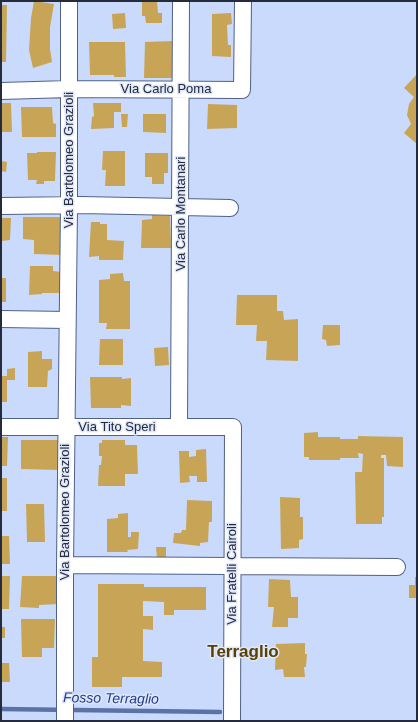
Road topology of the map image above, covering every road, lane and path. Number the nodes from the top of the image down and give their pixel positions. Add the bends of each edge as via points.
1 (69, 1) edge
2 (181, 1) edge
3 (243, 1) edge
4 (69, 89) junction
5 (181, 89) junction
6 (1, 91) edge
7 (1, 206) edge
8 (69, 206) junction
9 (181, 207) junction
10 (230, 208) dead end
11 (1, 319) edge
12 (67, 320) junction
13 (179, 426) junction
14 (66, 427) junction
15 (232, 427) joint
16 (1, 428) edge
17 (65, 565) junction
18 (231, 566) junction
19 (397, 567) dead end
20 (232, 715) edge
21 (65, 721) edge

1 - 4 street, Via Bartolomeo Grazioli
2 - 5 street, Via Carlo Montanari
3 - 5 street, Via Carlo Poma via 242,90
4 - 5 street, Via Carlo Poma
4 - 6 street, Via Carlo Poma
4 - 8 street, Via Bartolomeo Grazioli
5 - 9 street, Via Carlo Montanari
7 - 8 street
8 - 9 street
8 - 12 street, Via Bartolomeo Grazioli
9 - 10 street
9 - 13 street, Via Carlo Montanari
11 - 12 street
12 - 14 street, Via Bartolomeo Grazioli
13 - 14 street, Via Tito Speri
13 - 15 street, Via Tito Speri
14 - 16 street, Via Tito Speri
14 - 17 street, Via Bartolomeo Grazioli
15 - 18 street, Via Fratelli Cairoli
17 - 18 street
17 - 21 street, Via Bartolomeo Grazioli
18 - 19 street
18 - 20 street, Via Fratelli Cairoli

